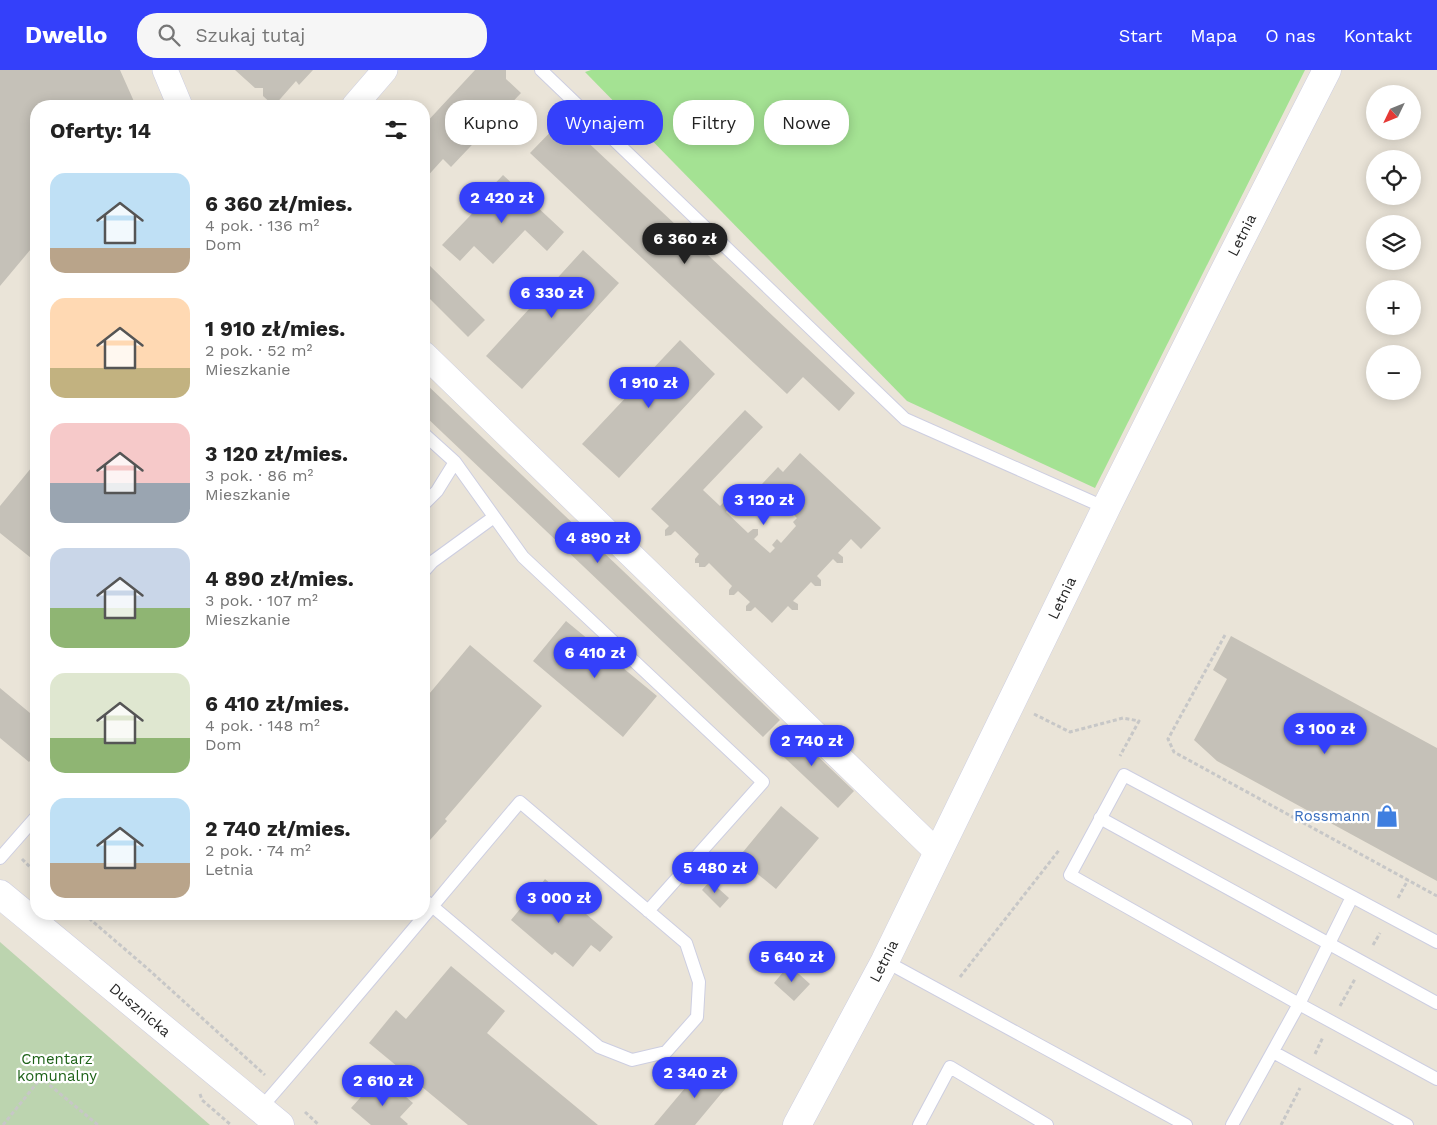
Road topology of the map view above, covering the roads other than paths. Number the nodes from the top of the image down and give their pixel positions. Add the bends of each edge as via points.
1 (164, 70) edge
2 (385, 70) edge
3 (541, 70) edge
4 (1327, 70) edge
5 (177, 100) edge
6 (359, 100) edge
7 (430, 360) edge
8 (430, 439) edge
9 (455, 462) junction
10 (430, 498) edge
11 (1106, 508) junction
12 (494, 517) junction
13 (430, 564) edge
14 (1100, 818) junction
15 (30, 824) edge
16 (938, 853) junction
17 (0, 858) edge
18 (0, 894) edge
19 (1352, 897) junction
20 (430, 901) edge
21 (430, 905) edge
22 (648, 911) junction
23 (30, 919) edge
24 (31, 920) edge
25 (414, 920) edge
26 (1437, 942) edge
27 (1329, 944) junction
28 (885, 961) junction
29 (1437, 1003) edge
30 (1299, 1004) junction
31 (1272, 1052) junction
32 (1437, 1079) edge
33 (270, 1117) edge
34 (797, 1125) edge
35 (919, 1125) edge
36 (1047, 1125) edge
37 (1186, 1125) edge
38 (1232, 1125) edge
39 (1407, 1125) edge

1 - 5 street
2 - 6 street
3 - 11 lane via 906,419
4 - 11 street, Letnia
7 - 16 street
8 - 9 lane
9 - 10 lane
9 - 12 lane
11 - 16 street, Letnia
12 - 13 lane
12 - 22 lane via 523,557 763,782
14 - 19 lane via 1124,774
14 - 27 lane
14 - 30 lane via 1070,875
15 - 17 lane
16 - 28 street, Letnia
18 - 23 street, Dusznicka
19 - 26 lane
19 - 27 lane
20 - 22 lane via 520,802
21 - 22 lane via 599,1047 632,1060 666,1052 697,1018 699,982 686,943
24 - 33 street, Dusznicka
25 - 33 lane via 279,1087
27 - 29 lane
27 - 30 lane
28 - 34 street, Letnia
28 - 37 lane
30 - 31 lane
30 - 32 lane
31 - 38 lane
31 - 39 lane
35 - 36 lane via 950,1067

